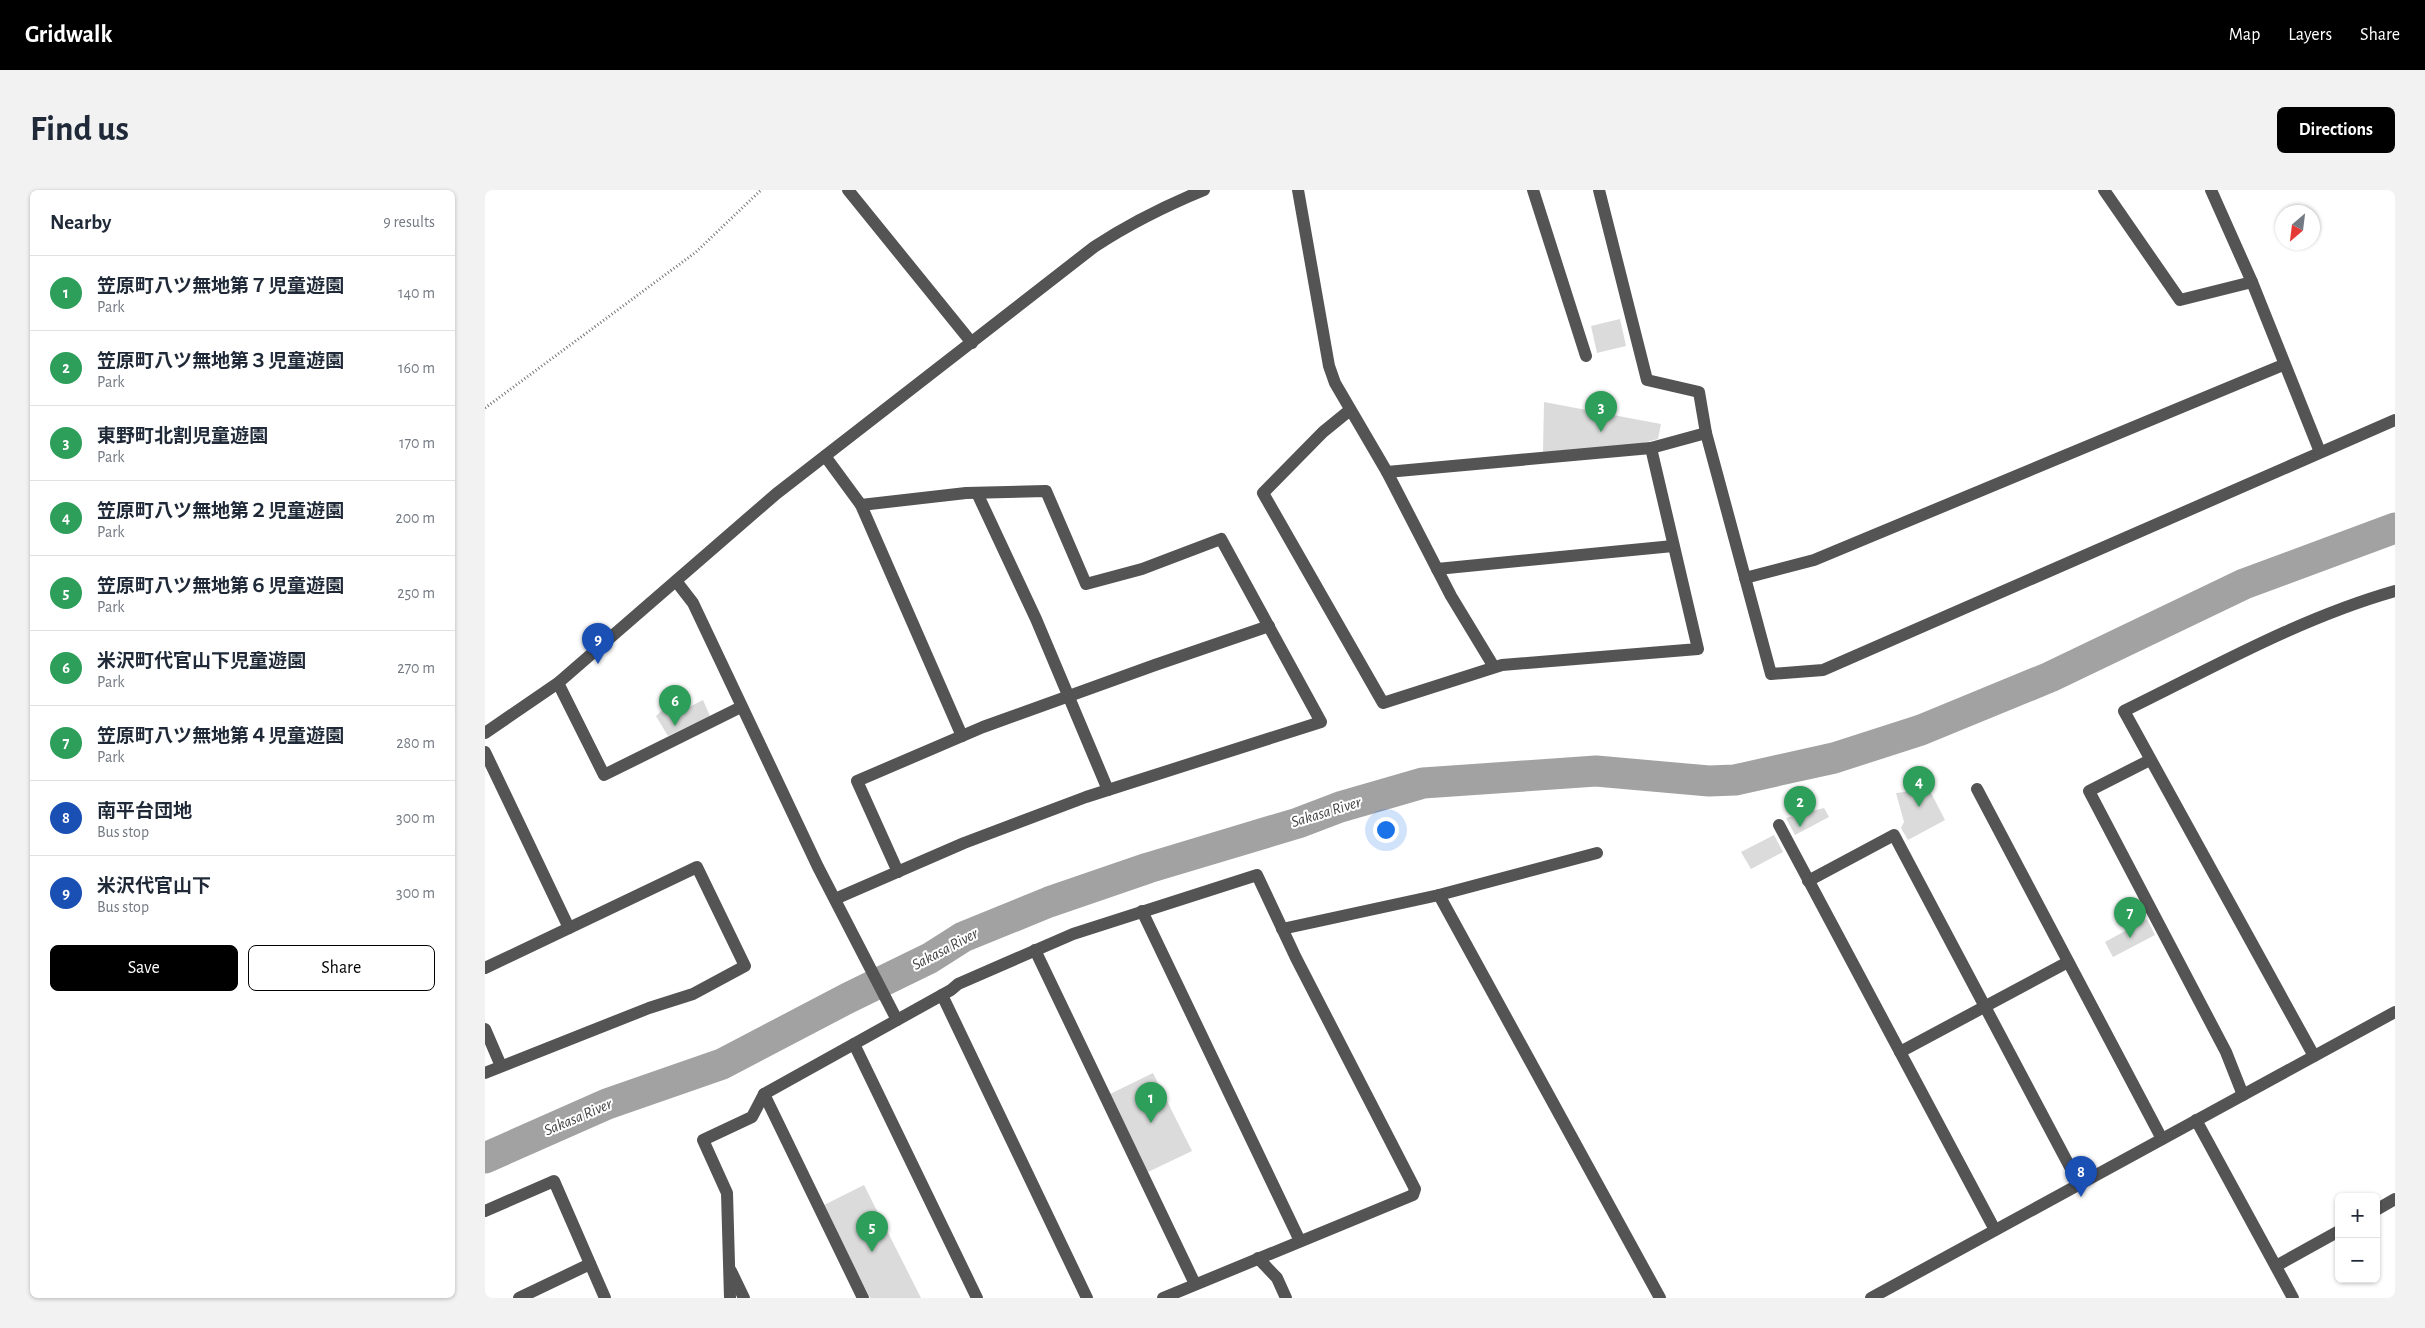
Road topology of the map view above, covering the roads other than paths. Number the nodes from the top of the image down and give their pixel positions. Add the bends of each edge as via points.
1 (848, 190) edge
2 (1203, 190) edge
3 (1298, 190) edge
4 (1533, 190) edge
5 (1599, 190) edge
6 (2211, 190) edge
7 (2108, 191) edge
8 (2252, 282) junction
9 (973, 343) junction
10 (1586, 356) dead end
11 (2283, 365) junction
12 (1350, 410) junction
13 (2395, 420) edge
14 (1706, 433) junction
15 (1651, 448) junction
16 (2320, 452) junction
17 (825, 456) junction
18 (1387, 472) junction
19 (977, 493) junction
20 (861, 505) junction
21 (1673, 546) junction
22 (1437, 569) junction
23 (1745, 578) junction
24 (675, 581) junction
25 (2395, 591) edge
26 (1269, 626) junction
27 (1494, 667) junction
28 (558, 683) junction
29 (1069, 696) junction
30 (741, 707) junction
31 (485, 734) edge
32 (962, 736) junction
33 (485, 752) edge
34 (2150, 760) junction
35 (1977, 789) dead end
36 (1108, 790) junction
37 (1779, 826) dead end
38 (1597, 853) dead end
39 (898, 872) junction
40 (1809, 880) junction
41 (1439, 895) junction
42 (835, 899) junction
43 (1142, 911) junction
44 (569, 928) junction
45 (1282, 929) junction
46 (1035, 950) junction
47 (2067, 962) junction
48 (485, 968) edge
49 (942, 995) junction
50 (1985, 1007) junction
51 (2395, 1012) edge
52 (897, 1020) junction
53 (485, 1030) edge
54 (854, 1044) junction
55 (1900, 1052) junction
56 (2314, 1056) junction
57 (501, 1066) junction
58 (485, 1073) edge
59 (764, 1094) junction
60 (2243, 1095) junction
61 (2197, 1120) junction
62 (2162, 1138) junction
63 (2079, 1184) junction
64 (2395, 1199) edge
65 (2380, 1208) edge
66 (485, 1211) edge
67 (1995, 1230) junction
68 (2335, 1233) edge
69 (1300, 1241) junction
70 (1259, 1258) junction
71 (590, 1264) junction
72 (2276, 1266) junction
73 (729, 1267) junction
74 (1195, 1284) junction
75 (519, 1298) edge
76 (605, 1298) edge
77 (730, 1298) edge
78 (745, 1298) edge
79 (863, 1298) edge
80 (977, 1298) edge
81 (1087, 1298) edge
82 (1163, 1298) edge
83 (1286, 1298) edge
84 (1660, 1298) edge
85 (1871, 1298) edge
86 (2293, 1298) edge

1 - 9 street
2 - 9 street via 1158,209 1094,247
3 - 12 street via 1329,366
4 - 10 street
5 - 14 street via 1647,380 1699,392
6 - 8 street
7 - 8 street via 2180,300
8 - 11 street
9 - 17 street
11 - 16 street
11 - 23 street via 1813,560
12 - 18 street
12 - 27 street via 1323,432 1263,493 1315,587 1383,703
13 - 16 street
14 - 15 street
14 - 23 street
15 - 18 street
15 - 21 street
16 - 23 street via 1823,670 1771,674
17 - 20 street
17 - 24 street
18 - 22 street
19 - 20 street
19 - 26 street via 1046,491 1086,584 1142,568 1221,539
19 - 29 street
20 - 32 street
21 - 22 street
21 - 27 street via 1698,649
22 - 27 street
24 - 28 street
24 - 30 street via 693,603
25 - 34 street via 2357,602 2290,630 2124,711
26 - 29 street
26 - 36 street via 1321,722
28 - 30 street via 604,775
28 - 31 street
29 - 32 street
29 - 36 street
30 - 42 street
32 - 39 street via 857,781
33 - 44 street
34 - 56 street
34 - 60 street via 2089,791 2226,1052
35 - 47 street
36 - 39 street via 964,843
37 - 40 street
38 - 41 street
39 - 42 street
40 - 50 street via 1894,835
40 - 55 street
41 - 45 street
41 - 84 street
42 - 52 street
43 - 45 street via 1257,875
43 - 46 street
43 - 69 street
44 - 48 street
44 - 57 street via 697,867 745,966 693,994
45 - 69 street via 1415,1189 1413,1196
46 - 49 street via 958,984
46 - 74 street
47 - 50 street
47 - 62 street
49 - 52 street
49 - 81 street
50 - 55 street
50 - 63 street
51 - 56 street
52 - 54 street
53 - 57 street
54 - 59 street
54 - 80 street
55 - 67 street
56 - 60 street
57 - 58 street
59 - 73 street via 752,1117 703,1140 727,1194
59 - 79 street
60 - 61 street
61 - 62 street
61 - 72 street
62 - 63 street
63 - 67 street
64 - 65 street
66 - 71 street via 554,1181
67 - 85 street
68 - 72 street
69 - 70 street
70 - 74 street
70 - 83 street via 1277,1278
71 - 75 street
71 - 76 street
72 - 86 street
73 - 77 street
73 - 78 street
74 - 82 street

